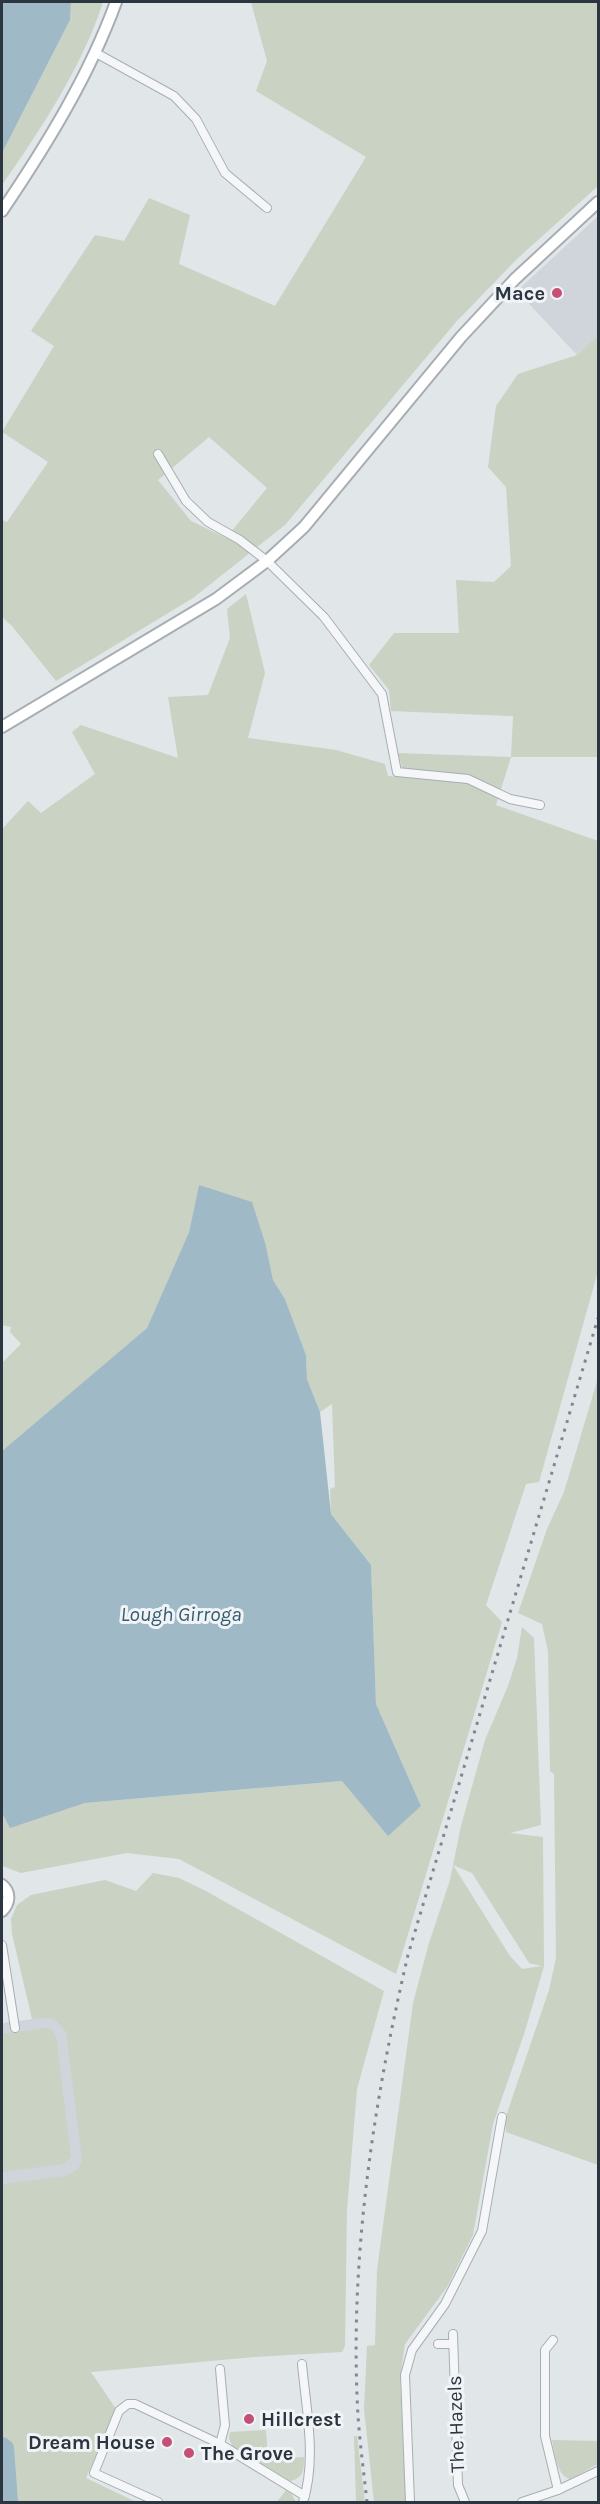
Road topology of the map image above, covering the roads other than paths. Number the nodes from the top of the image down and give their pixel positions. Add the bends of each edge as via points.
1 (116, 2) edge
2 (96, 52) junction
3 (598, 202) edge
4 (267, 208) dead end
5 (2, 211) edge
6 (158, 454) dead end
7 (267, 561) junction
8 (2, 727) edge
9 (540, 805) dead end
10 (2, 1885) edge
11 (2, 1911) edge
12 (2, 1945) edge
13 (15, 2028) dead end
14 (502, 2117) dead end
15 (453, 2334) dead end
16 (554, 2340) dead end
17 (438, 2344) dead end
18 (453, 2344) junction
19 (302, 2364) dead end
20 (220, 2369) dead end
21 (220, 2444) junction
22 (598, 2471) edge
23 (558, 2490) junction
24 (304, 2499) edge
25 (145, 2500) edge
26 (158, 2502) edge
27 (410, 2502) edge
28 (465, 2502) edge
29 (522, 2502) edge

1 - 2 main road
2 - 4 street via 174,96 196,119 225,173
2 - 5 main road
3 - 7 main road via 515,279 461,337 310,519
6 - 7 street via 186,501 208,522
7 - 8 main road via 216,598
7 - 9 street via 324,617 382,694 397,772 468,779 510,799
10 - 11 main road via 9,1900
12 - 13 street
14 - 27 street via 482,2231 445,2304 412,2350 405,2375
15 - 18 street, The Hazels
16 - 23 street via 545,2350 545,2436
17 - 18 street
18 - 28 street, The Hazels via 459,2485
19 - 24 street via 309,2438
20 - 21 street via 225,2425
21 - 24 street
21 - 25 street via 128,2404 119,2411 94,2473
22 - 23 street
23 - 29 street
25 - 26 street

